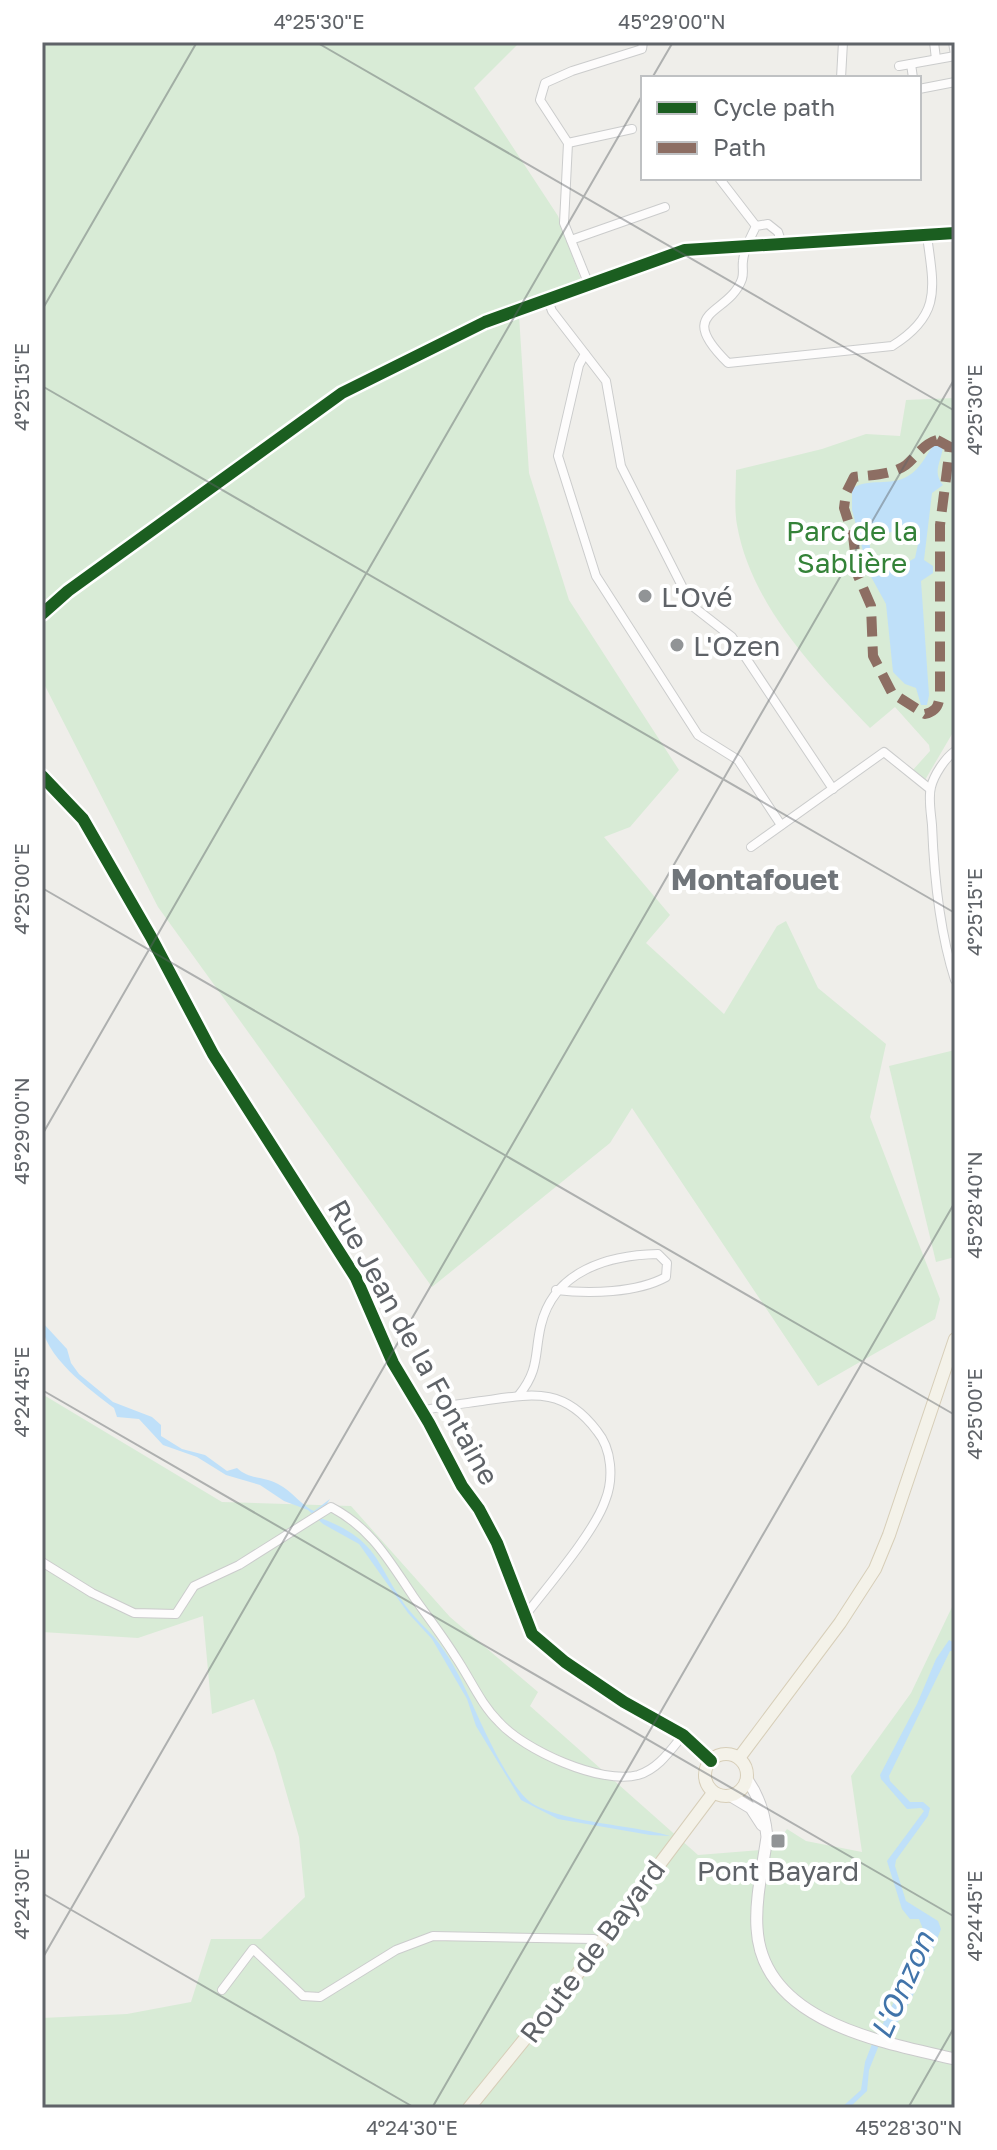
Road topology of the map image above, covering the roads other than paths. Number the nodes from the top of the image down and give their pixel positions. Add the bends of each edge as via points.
1 (843, 42) edge
2 (934, 42) edge
3 (953, 42) edge
4 (642, 45) edge
5 (955, 56) edge
6 (936, 59) junction
7 (911, 64) junction
8 (899, 66) dead end
9 (841, 76) edge
10 (913, 76) edge
11 (955, 82) edge
12 (921, 89) edge
13 (632, 129) dead end
14 (568, 143) junction
15 (721, 180) edge
16 (665, 207) dead end
17 (756, 226) junction
18 (955, 233) edge
19 (927, 236) junction
20 (571, 240) junction
21 (782, 244) junction
22 (747, 246) junction
23 (589, 285) junction
24 (548, 300) junction
25 (585, 354) junction
26 (42, 614) edge
27 (955, 751) edge
28 (42, 776) edge
29 (833, 789) junction
30 (930, 789) junction
31 (781, 825) junction
32 (751, 847) dead end
33 (955, 980) edge
34 (556, 1290) junction
35 (955, 1339) edge
36 (519, 1395) junction
37 (421, 1411) junction
38 (42, 1562) edge
39 (524, 1617) junction
40 (683, 1735) junction
41 (739, 1758) junction
42 (711, 1761) junction
43 (748, 1781) junction
44 (713, 1793) junction
45 (731, 1796) junction
46 (767, 1837) junction
47 (601, 1943) junction
48 (222, 1990) dead end
49 (955, 2059) edge
50 (469, 2108) edge

1 - 9 street
2 - 6 street
3 - 5 street
4 - 14 street via 545,83 540,100
5 - 6 street
6 - 7 street
7 - 8 street
7 - 10 street
11 - 12 street
13 - 14 street
14 - 20 street via 564,223
15 - 17 street
16 - 20 street
17 - 21 street via 768,224
17 - 22 street
18 - 19 street
19 - 21 street
19 - 22 street via 933,280 930,308 910,335 892,346 728,363 709,344 705,326 712,310 737,290
20 - 23 street
21 - 22 street
22 - 23 street via 685,250
23 - 24 street
24 - 25 street
24 - 26 street via 485,322 342,393
25 - 29 street via 609,388 621,466 686,594 695,608 732,637
25 - 31 street via 558,456 593,569 698,735 738,760
27 - 30 street
28 - 37 street, Rue Jean de la Fontaine via 83,819 213,1054 356,1278 393,1363
29 - 30 street via 884,752
29 - 31 street
30 - 33 street via 934,876
31 - 32 street
34 - 34 street via 582,1269 642,1254 658,1254 667,1263 666,1277 651,1285 598,1293
34 - 36 street via 541,1325 530,1381
35 - 41 main road via 875,1569
36 - 37 street
36 - 39 street via 550,1395 573,1405 606,1442 611,1471 599,1512
37 - 39 street, Rue Jean de la Fontaine via 497,1543
38 - 40 street via 134,1613 176,1614 194,1586 239,1565 331,1507 351,1518 385,1552 479,1698 501,1725 531,1745 610,1778 639,1775 663,1761
39 - 40 street, Rue Jean de la Fontaine via 532,1634 565,1662
40 - 42 street, Rue Jean de la Fontaine
41 - 42 main road via 724,1753
41 - 43 main road
42 - 44 main road via 704,1774
43 - 45 main road
43 - 46 street via 764,1814
44 - 45 main road
44 - 47 main road, Route de Bayard
45 - 46 street via 755,1814
46 - 49 street via 757,1928 773,1980 798,2006 834,2025
47 - 48 street via 433,1936 396,1950 320,1997 303,1996 253,1949
47 - 50 main road, Route de Bayard

